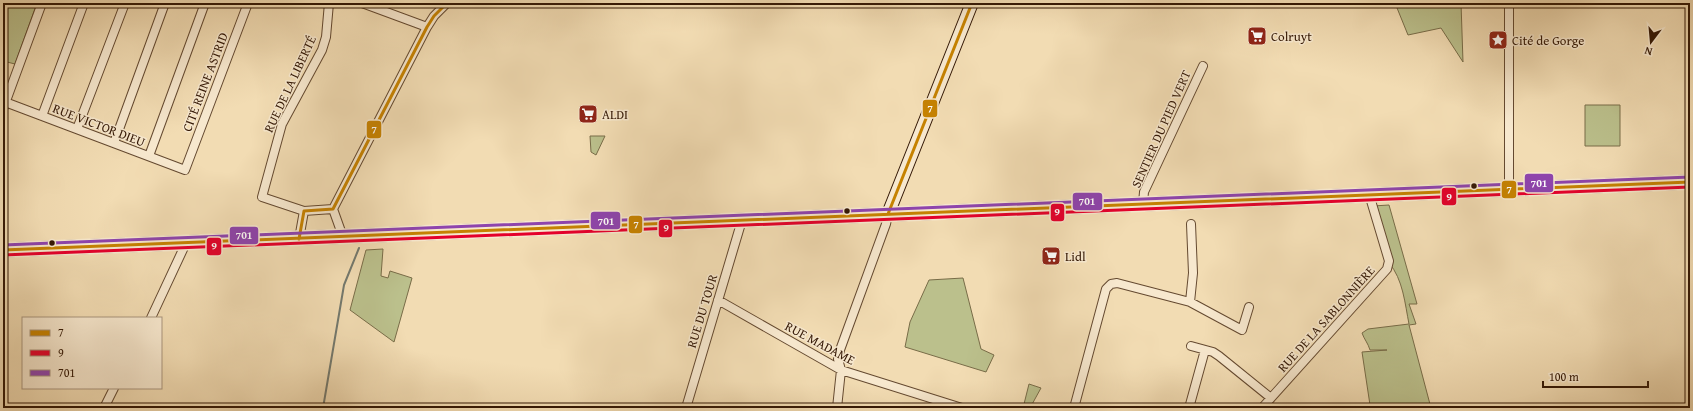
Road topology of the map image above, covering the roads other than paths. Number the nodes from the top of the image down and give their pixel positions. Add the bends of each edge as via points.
1 (42, 3) edge
2 (84, 3) edge
3 (125, 3) edge
4 (165, 3) edge
5 (206, 3) edge
6 (248, 3) edge
7 (329, 3) edge
8 (362, 3) edge
9 (447, 3) edge
10 (972, 3) edge
11 (1509, 3) edge
12 (427, 27) junction
13 (1203, 66) dead end
14 (4, 106) edge
15 (42, 116) junction
16 (77, 129) junction
17 (114, 143) junction
18 (149, 156) junction
19 (185, 170) joint
20 (1690, 182) edge
21 (1509, 188) junction
22 (1369, 194) junction
23 (1143, 203) junction
24 (333, 209) junction
25 (304, 211) junction
26 (888, 214) junction
27 (742, 220) junction
28 (1191, 224) dead end
29 (343, 237) junction
30 (300, 239) junction
31 (186, 243) junction
32 (3, 250) edge
33 (718, 300) junction
34 (1190, 302) junction
35 (1249, 307) dead end
36 (151, 317) edge
37 (1191, 346) dead end
38 (1205, 350) junction
39 (841, 370) junction
40 (114, 389) edge
41 (1271, 398) junction
42 (934, 404) edge
43 (104, 408) edge
44 (686, 408) edge
45 (837, 408) edge
46 (962, 408) edge
47 (1074, 408) edge
48 (1189, 408) edge
49 (1262, 408) edge

1 - 14 street
2 - 15 street
3 - 16 street
4 - 17 street
5 - 18 street, CITÉ REINE ASTRID
6 - 19 street, CITÉ REINE ASTRID
7 - 25 street, RUE DE LA LIBERTÉ via 326,38 322,50 282,124 262,197
8 - 12 street
9 - 12 street
10 - 26 street
11 - 21 street
12 - 24 street
13 - 23 street, SENTIER DU PIED VERT via 1144,192
14 - 15 street, RUE VICTOR DIEU
15 - 16 street, RUE VICTOR DIEU
16 - 17 street, RUE VICTOR DIEU
17 - 18 street, RUE VICTOR DIEU
18 - 19 street, RUE VICTOR DIEU
20 - 21 main road
21 - 22 main road
22 - 23 main road
22 - 41 street, RUE DE LA SABLONNIÈRE via 1389,261 1388,266
23 - 26 main road
24 - 25 street
24 - 29 street
25 - 30 street
26 - 27 main road
26 - 39 street via 840,350 838,359
27 - 29 main road
27 - 33 street, RUE DU TOUR
28 - 34 street via 1193,273
29 - 30 main road
30 - 31 main road
31 - 32 main road
31 - 36 street
33 - 39 street, RUE MADAME
33 - 44 street, RUE DU TOUR
34 - 35 street via 1242,330
34 - 47 street via 1116,283 1108,286
37 - 38 street
38 - 41 street via 1219,356
38 - 48 street
39 - 42 street, RUE MADAME
39 - 45 street
40 - 43 street
41 - 49 street, RUE DE LA SABLONNIÈRE
42 - 46 street, RUE MADAME

